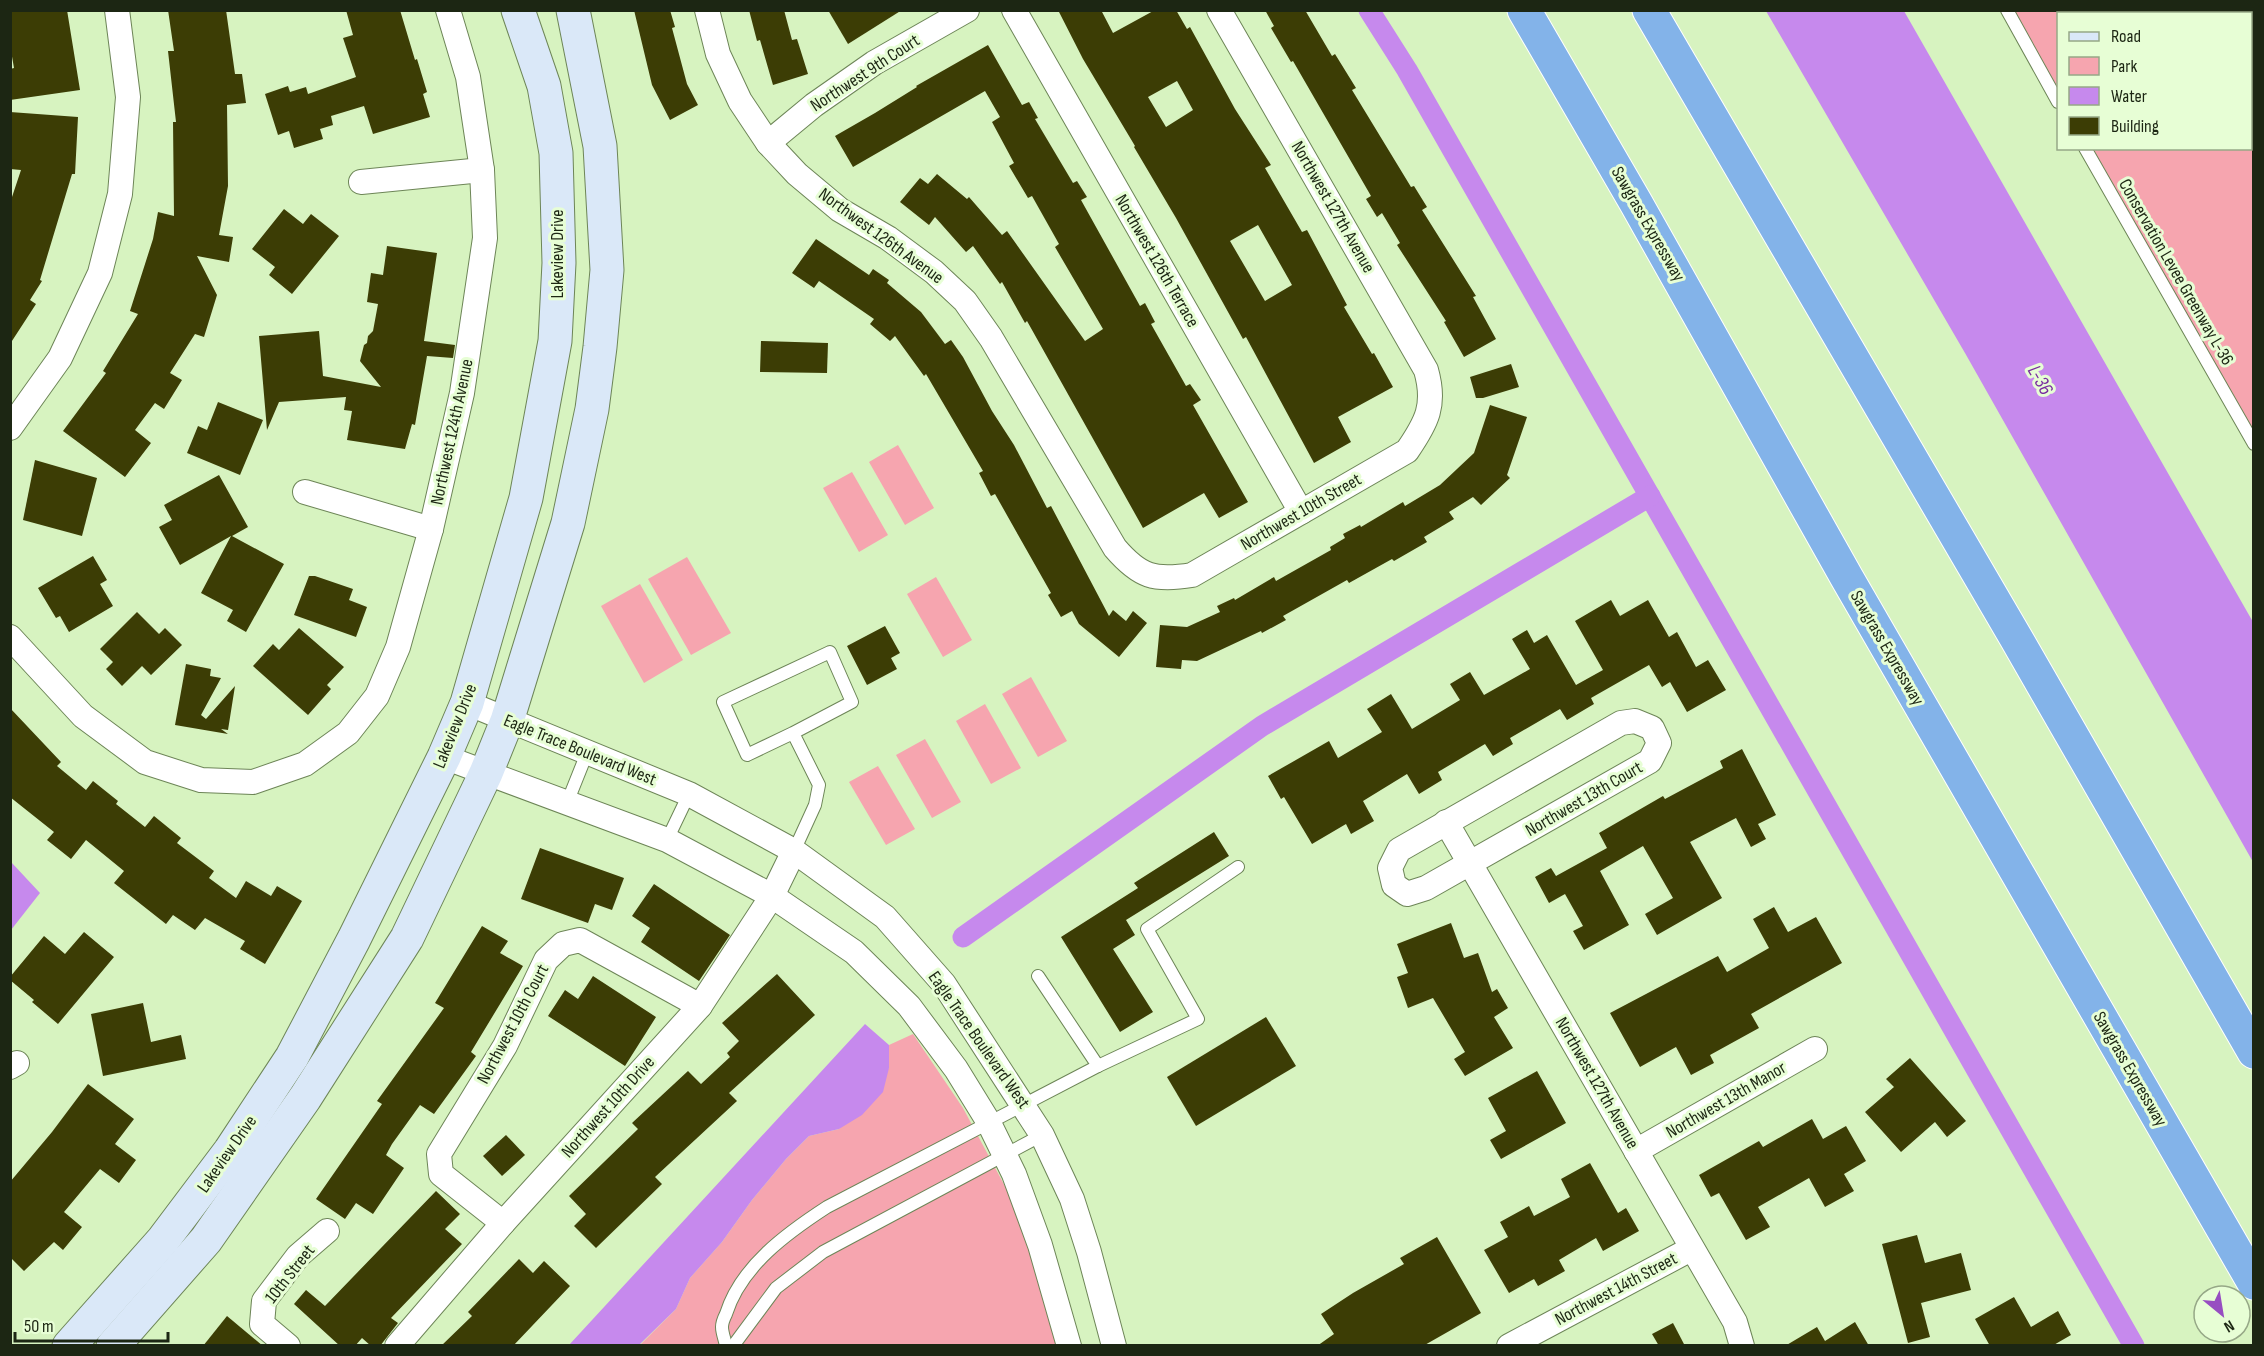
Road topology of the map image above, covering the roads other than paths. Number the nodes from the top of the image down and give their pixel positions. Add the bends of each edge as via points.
1 (117, 10) edge
2 (448, 10) edge
3 (518, 10) edge
4 (573, 10) edge
5 (707, 10) edge
6 (967, 10) edge
7 (1014, 10) edge
8 (1219, 10) edge
9 (1524, 10) edge
10 (1649, 10) edge
11 (2007, 10) edge
12 (2057, 100) edge
13 (768, 143) junction
14 (2086, 150) edge
15 (482, 170) junction
16 (361, 182) dead end
17 (559, 263) junction
18 (607, 270) junction
19 (1430, 409) joint
20 (10, 428) edge
21 (2253, 444) edge
22 (304, 492) dead end
23 (1301, 512) junction
24 (431, 529) junction
25 (1147, 575) joint
26 (10, 637) edge
27 (467, 703) junction
28 (507, 721) junction
29 (793, 733) junction
30 (586, 753) junction
31 (444, 758) junction
32 (486, 773) junction
33 (689, 794) junction
34 (567, 803) junction
35 (1446, 822) junction
36 (667, 840) junction
37 (794, 851) junction
38 (1470, 863) junction
39 (1238, 867) dead end
40 (772, 896) junction
41 (1038, 976) dead end
42 (700, 1006) junction
43 (1815, 1048) dead end
44 (2253, 1052) edge
45 (1098, 1066) junction
46 (1024, 1103) junction
47 (988, 1121) junction
48 (1042, 1135) junction
49 (1636, 1151) junction
50 (1004, 1154) junction
51 (503, 1223) junction
52 (327, 1231) dead end
53 (1691, 1249) junction
54 (2253, 1283) edge
55 (69, 1346) edge
56 (113, 1346) edge
57 (288, 1346) edge
58 (397, 1346) edge
59 (726, 1346) edge
60 (733, 1346) edge
61 (1069, 1346) edge
62 (1114, 1346) edge
63 (1509, 1346) edge
64 (1742, 1346) edge

1 - 20 street via 128,97 120,194 100,273 60,358
2 - 15 street, Northwest 124th Avenue via 468,77
3 - 17 street, Lakeview Drive via 544,86 556,153
4 - 18 street, Lakeview Drive via 600,146
5 - 13 street, Northwest 126th Avenue via 718,54 740,101
6 - 13 street, Northwest 9th Court via 874,63
7 - 23 street, Northwest 126th Terrace
8 - 19 street, Northwest 127th Avenue via 1426,370 1431,388
9 - 54 highway, Sawgrass Expressway
10 - 44 highway
11 - 12 lane
13 - 25 street, Northwest 126th Avenue via 840,210 907,251 965,301 992,338 1115,548 1130,566
14 - 21 lane, Conservation Levee Greenway L-36
15 - 16 street
15 - 24 street, Northwest 124th Avenue via 485,238 462,393
17 - 18 street
17 - 27 street, Lakeview Drive via 555,341 526,498
18 - 28 street, Lakeview Drive via 592,409 580,471 568,523
19 - 23 street, Northwest 10th Street via 1407,451
22 - 24 street
23 - 25 street, Northwest 10th Street via 1192,575
24 - 26 street, Northwest 124th Avenue via 398,646 377,696 348,734 305,764 253,782 201,780 146,762 83,716
27 - 28 street, Eagle Trace Boulevard West
27 - 31 street, Lakeview Drive
28 - 30 street, Eagle Trace Boulevard West
28 - 32 street, Lakeview Drive
29 - 29 lane via 747,755 723,702 830,652 852,702
29 - 37 lane via 819,785
30 - 33 street, Eagle Trace Boulevard West
30 - 34 lane
31 - 32 street, Eagle Trace Boulevard West
31 - 55 street, Lakeview Drive via 286,1067 230,1151 163,1240
32 - 34 street, Eagle Trace Boulevard West
32 - 56 street, Lakeview Drive via 407,938 305,1098 206,1240
33 - 36 lane
33 - 37 street, Eagle Trace Boulevard West
34 - 36 street, Eagle Trace Boulevard West
35 - 38 street, Northwest 127th Avenue
35 - 38 street, Northwest 13th Court via 1398,850 1390,868 1394,885 1407,894 1426,888
35 - 38 street, Northwest 13th Court via 1621,723 1635,721 1652,728 1659,743 1650,761
36 - 40 street, Eagle Trace Boulevard West
37 - 40 street, Northwest 10th Drive
37 - 46 street, Eagle Trace Boulevard West via 885,917 944,984
38 - 49 street, Northwest 127th Avenue
39 - 45 lane via 1147,930 1198,1019
40 - 42 street, Northwest 10th Drive
40 - 47 street, Eagle Trace Boulevard West via 854,952 909,1006
41 - 45 lane
42 - 51 street, Northwest 10th Drive
42 - 51 street, Northwest 10th Court via 580,940 563,944 546,960 505,1046 439,1154 441,1174
43 - 49 street, Northwest 13th Manor
45 - 46 lane
46 - 47 lane
46 - 48 street, Eagle Trace Boulevard West
47 - 50 street, Eagle Trace Boulevard West
47 - 59 lane via 827,1207 772,1247 729,1302 722,1327
48 - 50 lane
48 - 62 street, Eagle Trace Boulevard West via 1072,1198
49 - 53 street, Northwest 127th Avenue
50 - 60 lane via 823,1252 776,1288
50 - 61 street, Eagle Trace Boulevard West via 1040,1245
51 - 58 street, Northwest 10th Drive
52 - 57 street, 10th Street via 298,1256 264,1301 262,1324
53 - 63 street, Northwest 14th Street
53 - 64 street, Northwest 127th Avenue via 1735,1322

